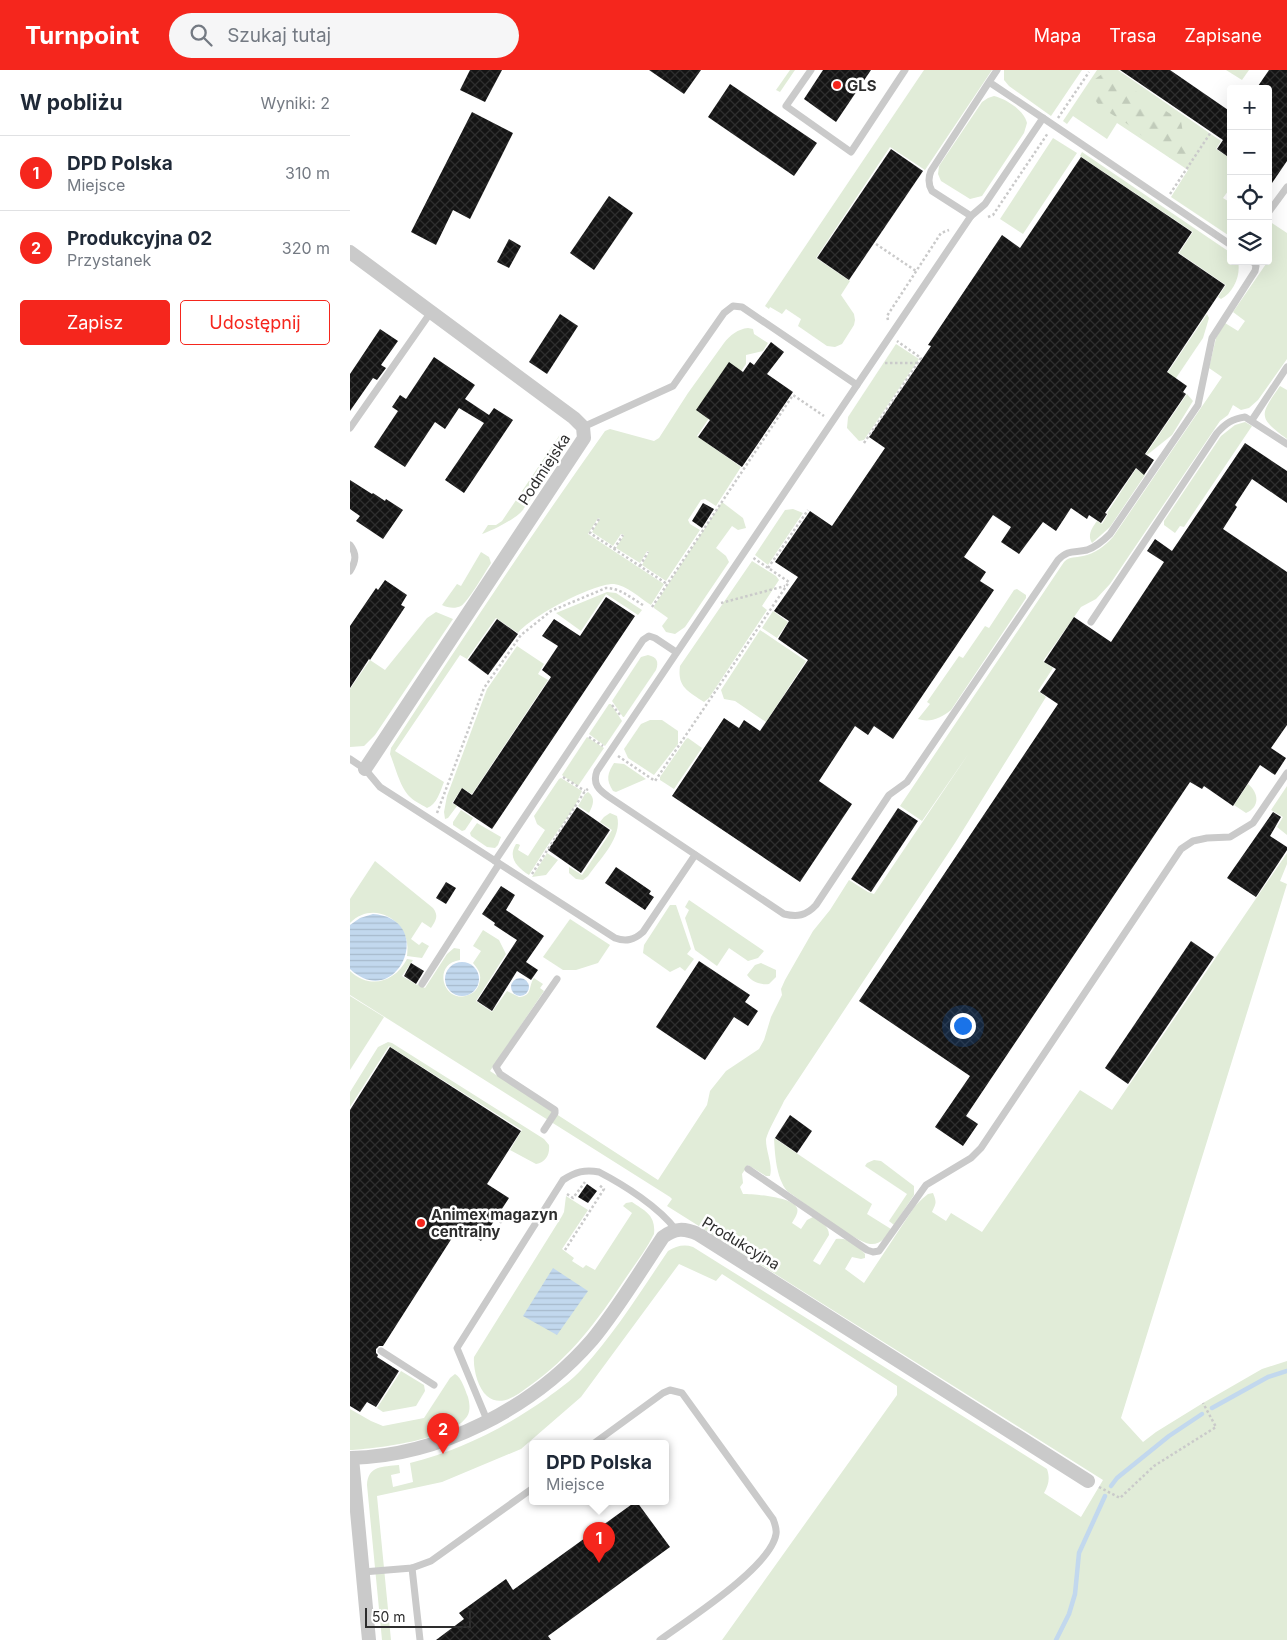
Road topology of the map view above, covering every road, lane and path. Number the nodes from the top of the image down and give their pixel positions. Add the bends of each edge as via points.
1 (811, 70) edge
2 (905, 70) edge
3 (998, 70) edge
4 (989, 82) junction
5 (1043, 118) junction
6 (1211, 132) dead end
7 (1287, 187) edge
8 (1165, 201) junction
9 (1272, 208) edge
10 (971, 216) junction
11 (1227, 242) edge
12 (876, 244) dead end
13 (350, 252) edge
14 (1255, 265) edge
15 (916, 271) dead end
16 (431, 312) junction
17 (896, 340) dead end
18 (881, 362) dead end
19 (918, 363) junction
20 (1287, 367) edge
21 (857, 385) junction
22 (1252, 420) junction
23 (832, 422) junction
24 (583, 427) junction
25 (350, 428) edge
26 (864, 443) dead end
27 (1287, 444) edge
28 (808, 510) dead end
29 (599, 519) dead end
30 (622, 535) dead end
31 (350, 545) edge
32 (614, 549) junction
33 (648, 552) dead end
34 (751, 557) dead end
35 (640, 566) junction
36 (768, 568) junction
37 (350, 571) edge
38 (667, 584) junction
39 (786, 586) junction
40 (720, 604) dead end
41 (642, 605) dead end
42 (652, 607) dead end
43 (1091, 622) dead end
44 (676, 652) junction
45 (604, 698) junction
46 (628, 724) junction
47 (582, 732) junction
48 (610, 751) junction
49 (350, 759) edge
50 (365, 769) junction
51 (554, 772) junction
52 (1287, 773) edge
53 (596, 784) junction
54 (584, 791) junction
55 (433, 820) junction
56 (695, 855) junction
57 (497, 862) junction
58 (527, 881) junction
59 (557, 978) dead end
60 (422, 984) dead end
61 (544, 1130) dead end
62 (748, 1169) dead end
63 (588, 1180) dead end
64 (596, 1184) dead end
65 (558, 1187) junction
66 (496, 1218) dead end
67 (502, 1223) dead end
68 (676, 1230) junction
69 (565, 1250) dead end
70 (381, 1351) dead end
71 (434, 1385) dead end
72 (1203, 1403) dead end
73 (487, 1420) junction
74 (598, 1440) edge
75 (351, 1458) edge
76 (1088, 1481) joint
77 (529, 1491) edge
78 (412, 1568) junction
79 (362, 1572) junction
80 (369, 1640) edge
81 (420, 1640) edge
82 (660, 1640) edge

1 - 2 lane via 786,106 852,152
3 - 4 lane
4 - 5 lane
4 - 10 lane via 929,176 932,191
5 - 8 lane
5 - 10 lane via 985,204
6 - 8 path
7 - 9 lane
8 - 11 lane
10 - 21 lane
12 - 15 path
13 - 16 street, Podmiejska
14 - 56 lane via 1255,271 1212,338 1198,405 1110,534 1088,550 1065,553 1058,560 907,782 889,795 810,912 795,916 784,914
16 - 24 street, Podmiejska
16 - 25 lane
17 - 19 path via 921,358
18 - 19 path
19 - 26 path
20 - 22 lane
21 - 23 lane
21 - 24 lane via 742,307 733,306 724,313 674,386
22 - 27 lane
22 - 43 lane via 1245,417 1231,420 1217,433
23 - 38 path via 793,395
23 - 44 lane
24 - 50 street, Podmiejska via 584,438 579,447
28 - 36 path
29 - 32 path via 590,533
30 - 32 path
31 - 37 lane via 356,559
32 - 35 path
33 - 35 path
34 - 36 path
35 - 38 path
36 - 39 path via 789,582
38 - 42 path
39 - 40 path
39 - 48 path via 655,781
41 - 55 path via 615,589 606,588 557,608 521,635 484,688
44 - 45 lane via 649,636 643,640
44 - 46 lane
45 - 46 path
45 - 47 lane
46 - 48 lane
47 - 48 path
47 - 51 lane
48 - 53 lane via 597,771
49 - 50 lane
50 - 55 lane via 380,787
51 - 54 path
51 - 57 lane
52 - 62 lane via 1252,823 1230,837 1193,841 1181,850 980,1148 971,1158 926,1185 879,1251 867,1250
53 - 54 path
53 - 56 lane via 609,797
54 - 58 path
55 - 57 lane
56 - 58 lane via 643,932 630,940 615,938
57 - 58 lane
57 - 60 lane
59 - 61 lane via 496,1067 500,1074 555,1110
63 - 65 path via 573,1198
64 - 69 path via 604,1189
65 - 68 lane via 563,1180 580,1171 599,1172 654,1207
65 - 73 lane via 457,1348
66 - 67 path
68 - 73 street via 663,1237 593,1338 572,1360 536,1391
68 - 76 street, Produkcyjna via 698,1234
70 - 71 lane
72 - 76 path via 1216,1427 1154,1466 1120,1498
73 - 75 street via 426,1445
74 - 82 lane via 663,1393 670,1390 682,1393 776,1526 769,1550 754,1569
75 - 79 street
77 - 78 lane via 438,1557
78 - 79 lane
78 - 81 lane
79 - 80 street

